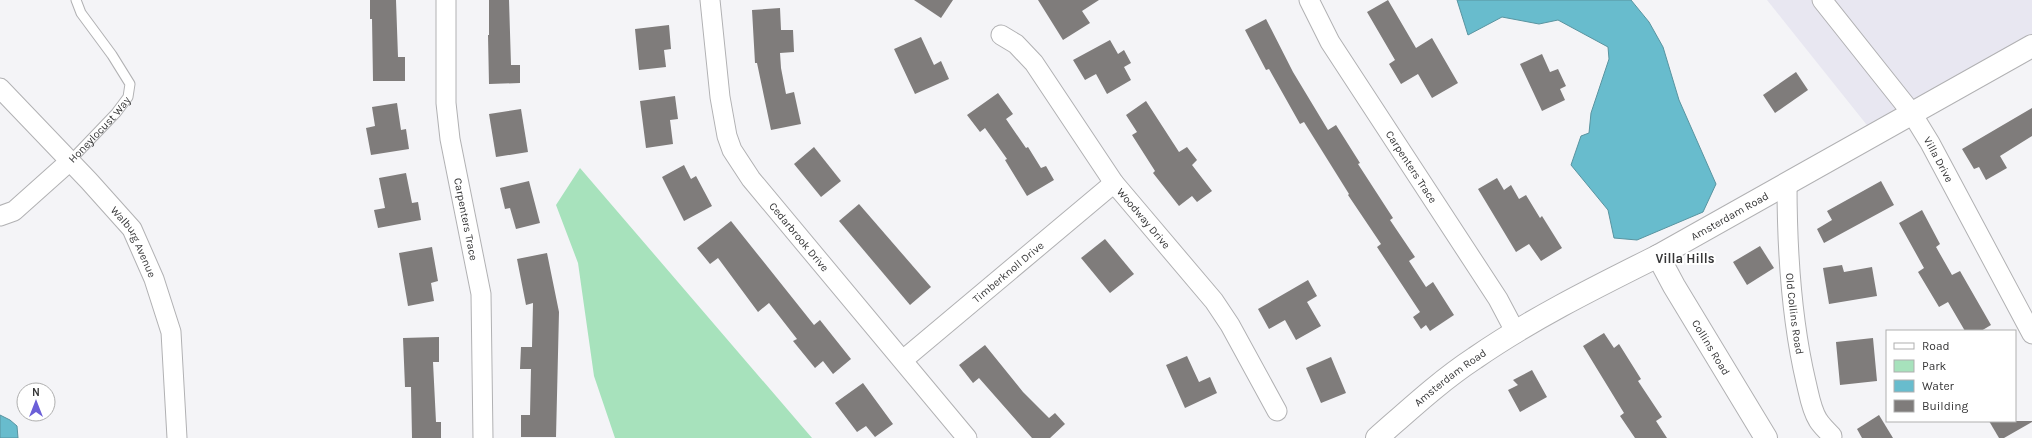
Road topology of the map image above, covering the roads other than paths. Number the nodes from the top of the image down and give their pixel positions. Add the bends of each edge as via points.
1 (76, 0) edge
2 (446, 0) edge
3 (710, 0) edge
4 (1309, 0) edge
5 (1822, 0) edge
6 (1001, 35) dead end
7 (2032, 46) edge
8 (0, 88) edge
9 (1911, 112) junction
10 (70, 161) junction
11 (1114, 183) junction
12 (1788, 184) junction
13 (0, 216) edge
14 (1658, 256) junction
15 (1516, 332) junction
16 (2032, 334) edge
17 (903, 360) junction
18 (1276, 411) dead end
19 (1832, 436) dead end
20 (176, 438) edge
21 (483, 438) edge
22 (967, 438) edge
23 (1377, 438) edge
24 (1766, 438) edge

1 - 10 lane, Honeylocust Way via 81,13 130,84 128,97 116,113
2 - 21 street, Carpenters Trace via 446,103 450,139 481,294
3 - 17 street, Cedarbrook Drive via 720,97 732,150 751,178
4 - 15 street, Carpenters Trace via 1330,42 1498,299
5 - 9 street, Villa Drive
6 - 11 street, Woodway Drive via 1016,44 1034,63
7 - 9 main road, Amsterdam Road
8 - 10 street, Walburg Avenue
9 - 12 main road, Amsterdam Road
9 - 16 street, Villa Drive
10 - 13 street, Honeylocust Way via 14,211
10 - 20 street, Walburg Avenue via 132,230 154,279 171,332
11 - 17 street, Timberknoll Drive
11 - 18 street, Woodway Drive via 1214,301 1230,325
12 - 14 main road, Amsterdam Road
12 - 19 street, Old Collins Road via 1794,301 1802,368 1817,419
14 - 15 main road, Amsterdam Road via 1577,296
14 - 24 main road, Collins Road
15 - 23 main road, Amsterdam Road via 1475,358 1421,399
17 - 22 street, Cedarbrook Drive

